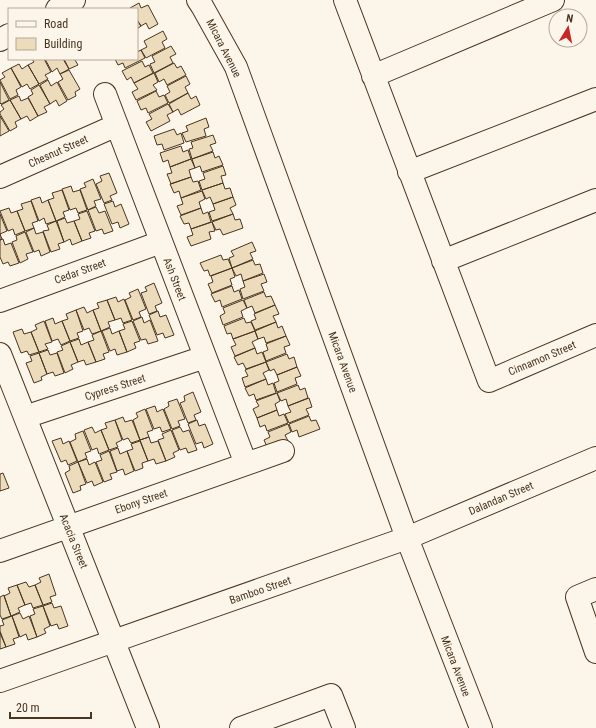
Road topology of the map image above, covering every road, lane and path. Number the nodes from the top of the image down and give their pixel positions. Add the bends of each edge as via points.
1 (74, 0) edge
2 (198, 0) edge
3 (344, 0) edge
4 (553, 0) edge
5 (59, 8) edge
6 (374, 76) junction
7 (105, 94) dead end
8 (596, 99) edge
9 (117, 125) junction
10 (409, 172) junction
11 (0, 177) edge
12 (596, 200) edge
13 (161, 242) junction
14 (443, 261) junction
15 (0, 301) edge
16 (596, 335) edge
17 (0, 354) edge
18 (205, 357) junction
19 (25, 417) junction
20 (283, 452) dead end
21 (596, 458) edge
22 (246, 464) junction
23 (68, 527) junction
24 (407, 538) junction
25 (0, 551) edge
26 (587, 593) edge
27 (113, 641) junction
28 (596, 652) edge
29 (0, 681) edge
30 (148, 728) edge
31 (241, 728) edge
32 (344, 728) edge
33 (481, 728) edge

1 - 5 street
2 - 24 street, Micara Avenue via 236,67
3 - 6 street
4 - 6 street
6 - 10 street
7 - 9 street, Ash Street
8 - 10 street
9 - 11 street, Chesnut Street
9 - 13 street, Ash Street
10 - 14 street
12 - 14 street
13 - 15 street, Cedar Street
13 - 18 street, Ash Street
14 - 16 street, Cinnamon Street via 488,381
17 - 19 street, Acacia Street
18 - 19 street, Cypress Street
18 - 22 street, Ash Street
19 - 23 street, Acacia Street
20 - 22 street, Ebony Street
21 - 24 street, Dalandan Street
22 - 23 street, Ebony Street
23 - 25 street, Ebony Street
23 - 27 street, Acacia Street
24 - 27 street, Bamboo Street
24 - 33 street, Micara Avenue
26 - 28 street
27 - 29 street, Bamboo Street
27 - 30 street, Acacia Street
31 - 32 street via 331,696

